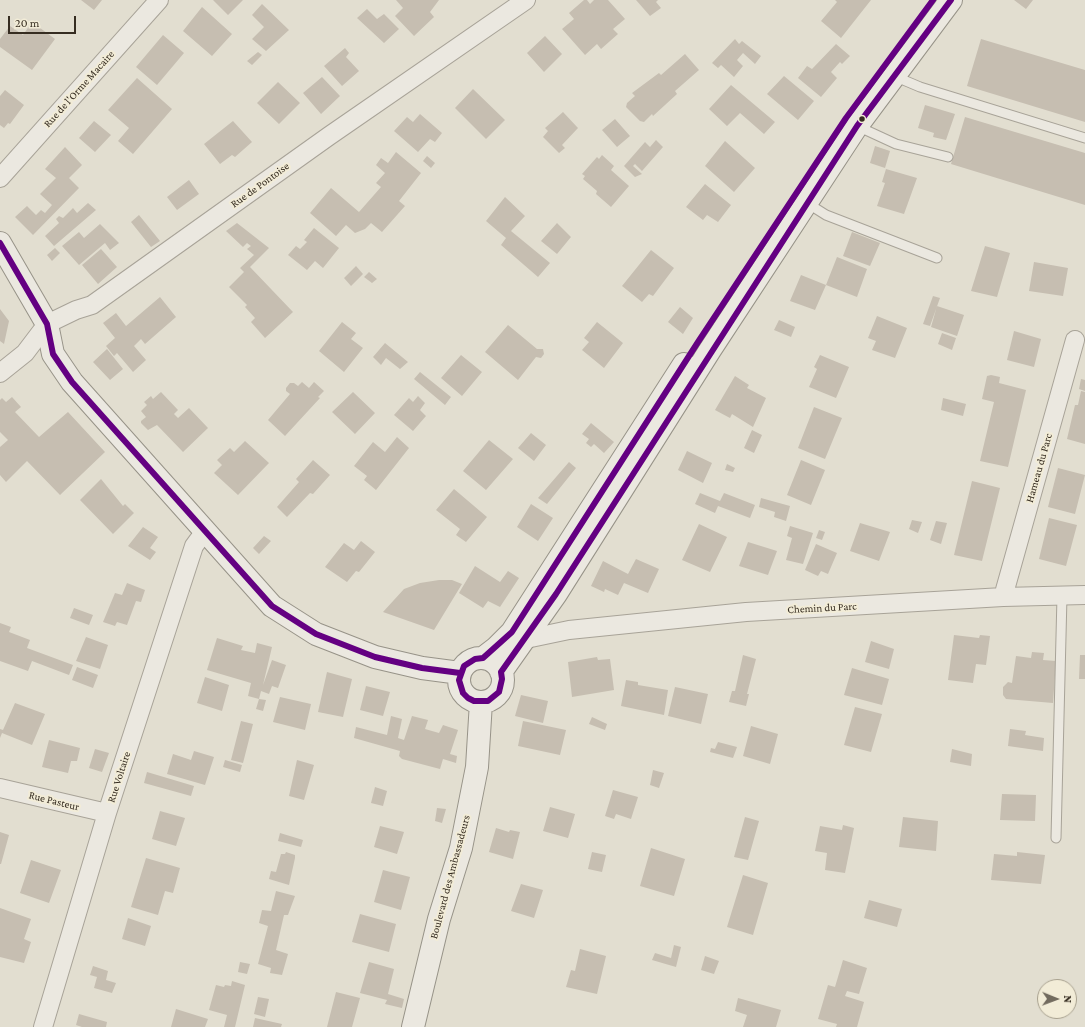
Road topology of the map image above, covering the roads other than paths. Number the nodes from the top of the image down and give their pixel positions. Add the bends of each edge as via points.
1 (159, 0) edge
2 (526, 0) edge
3 (933, 0) edge
4 (951, 0) edge
5 (894, 76) junction
6 (857, 126) junction
7 (1085, 138) edge
8 (948, 157) dead end
9 (0, 178) edge
10 (807, 203) junction
11 (0, 243) edge
12 (937, 258) dead end
13 (47, 324) junction
14 (1075, 340) dead end
15 (0, 373) edge
16 (205, 532) junction
17 (1085, 595) edge
18 (1062, 596) junction
19 (1004, 597) junction
20 (549, 604) junction
21 (560, 632) junction
22 (526, 639) junction
23 (483, 658) junction
24 (460, 672) junction
25 (501, 672) junction
26 (481, 702) junction
27 (0, 788) edge
28 (107, 813) junction
29 (1056, 838) dead end
30 (43, 1027) edge
31 (413, 1027) edge

1 - 9 street, Rue de l'Orme Macaire
2 - 13 street, Rue de Pontoise via 329,136 92,305
3 - 23 main road via 837,131 693,349 512,632
4 - 5 main road
5 - 6 main road
5 - 7 lane via 920,87
6 - 8 lane via 896,144
6 - 10 main road
10 - 12 lane via 826,215
10 - 20 main road
11 - 13 main road
13 - 15 street, Rue de Pontoise via 25,353
13 - 16 main road via 53,354 72,382
14 - 19 street, Hameau du Parc
16 - 24 main road via 272,606 316,634 375,657 422,668
16 - 28 street, Rue Voltaire via 194,546
17 - 18 street, Chemin du Parc
18 - 19 street, Chemin du Parc
18 - 29 lane
19 - 21 street, Chemin du Parc via 746,612
20 - 21 street
20 - 22 main road
21 - 22 street, Chemin du Parc
22 - 25 main road
23 - 24 main road via 469,662
23 - 25 main road via 494,662
24 - 26 main road via 459,680 463,693 474,701
25 - 26 main road via 499,692
26 - 31 main road, Boulevard des Ambassadeurs via 477,767 461,848 438,919
27 - 28 street, Rue Pasteur
28 - 30 street, Rue Voltaire

